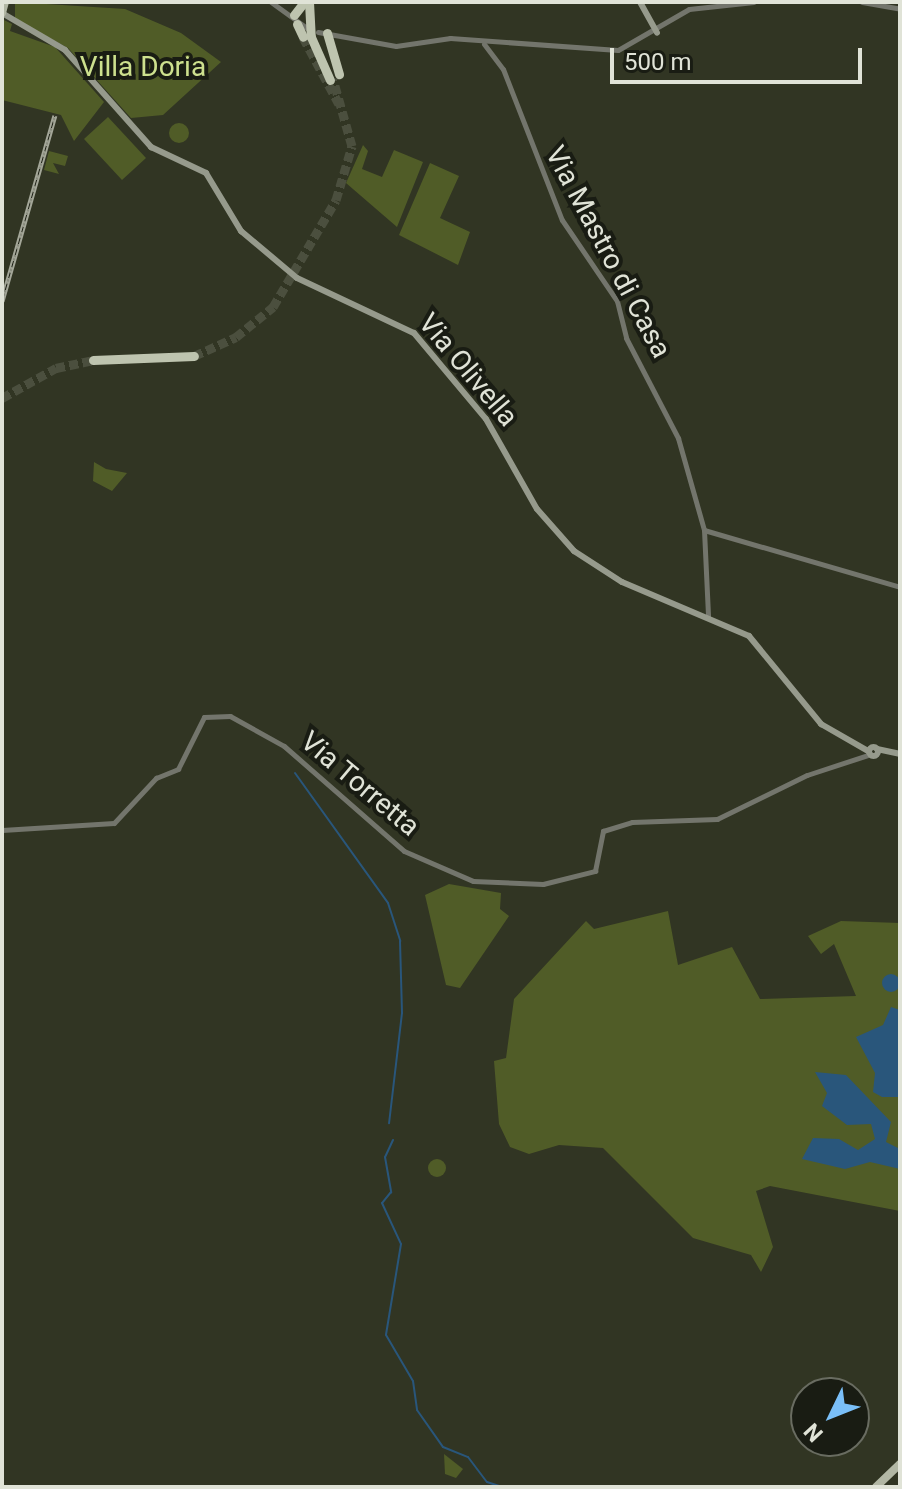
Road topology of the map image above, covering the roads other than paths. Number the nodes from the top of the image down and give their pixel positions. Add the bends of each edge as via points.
1 (5, 2) edge
2 (271, 2) edge
3 (309, 2) edge
4 (640, 2) edge
5 (754, 2) edge
6 (862, 2) edge
7 (900, 9) edge
8 (2, 13) edge
9 (296, 20) junction
10 (657, 33) junction
11 (314, 34) junction
12 (484, 44) junction
13 (334, 78) tunnel mouth
14 (194, 354) tunnel mouth
15 (93, 358) tunnel mouth
16 (704, 530) junction
17 (900, 587) edge
18 (708, 616) junction
19 (871, 751) junction
20 (900, 754) edge
21 (2, 830) edge
22 (900, 1464) edge
23 (878, 1487) edge

1 - 8 main road
2 - 9 street
3 - 9 highway
3 - 11 highway, bridge
4 - 10 main road
5 - 10 street via 690,9
6 - 7 street
8 - 18 main road, Via Olivella via 65,50 153,149 206,173 237,227 292,275 416,335 486,419 537,509 574,551 622,582
9 - 11 highway
10 - 12 street via 618,50
11 - 12 street via 392,46 450,38
11 - 13 highway
12 - 16 street, Via Mastro di Casa via 501,65 562,220 616,298 626,338 646,366 687,463
14 - 15 highway
16 - 17 street
16 - 18 street, Via Mastro di Casa
18 - 19 main road, Via Olivella via 755,640 821,724
19 - 20 main road, Via Olivella
19 - 21 street, Via Torretta via 714,820 632,822 603,831 598,865 588,874 495,884 464,878 404,851 276,740 237,718 204,717 178,769 157,777 113,824
22 - 23 main road

